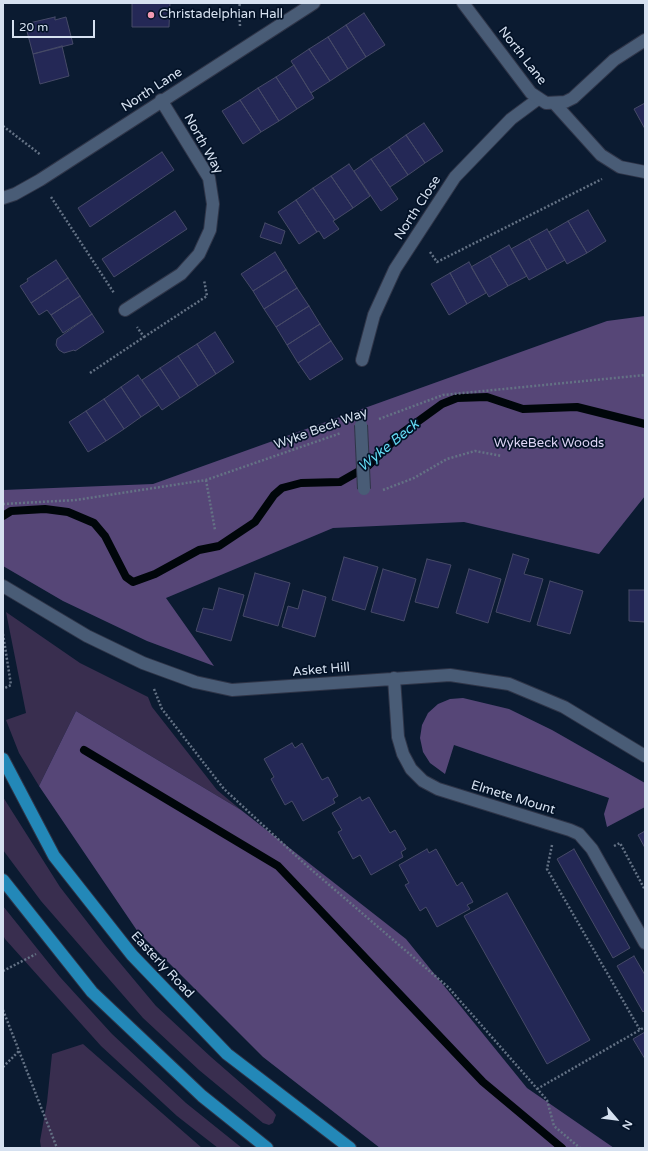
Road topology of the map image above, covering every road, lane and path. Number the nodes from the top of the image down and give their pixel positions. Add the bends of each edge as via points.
1 (314, 3) edge
2 (463, 3) edge
3 (645, 40) edge
4 (538, 99) junction
5 (161, 100) junction
6 (555, 104) junction
7 (3, 126) edge
8 (43, 157) dead end
9 (623, 168) junction
10 (645, 172) edge
11 (40, 180) junction
12 (3, 198) edge
13 (418, 233) junction
14 (198, 254) junction
15 (125, 310) junction
16 (144, 337) junction
17 (362, 360) dead end
18 (90, 373) dead end
19 (645, 375) edge
20 (361, 425) junction
21 (502, 456) dead end
22 (206, 480) junction
23 (364, 489) joint
24 (3, 504) edge
25 (215, 530) dead end
26 (3, 586) edge
27 (3, 634) edge
28 (143, 663) junction
29 (394, 678) junction
30 (3, 690) edge
31 (645, 756) edge
32 (3, 759) edge
33 (556, 825) junction
34 (3, 880) edge
35 (645, 943) edge
36 (54, 945) junction
37 (3, 971) edge
38 (3, 1010) edge
39 (645, 1026) edge
40 (640, 1030) junction
41 (19, 1052) junction
42 (3, 1067) edge
43 (537, 1089) junction
44 (57, 1148) edge
45 (267, 1148) edge
46 (350, 1148) edge
47 (580, 1148) edge

1 - 5 street, North Lane
2 - 4 street, North Lane
3 - 6 street via 614,60 573,98
4 - 6 street, North Lane
4 - 13 street, North Close via 511,119 455,177
5 - 11 street, North Lane
5 - 14 street, North Way via 209,178 213,204 210,230
6 - 9 street via 601,155
7 - 8 path
9 - 10 street
9 - 13 path via 436,262
11 - 12 street, North Lane
11 - 15 path
13 - 17 street, North Close via 395,269 374,315
14 - 15 street, North Way via 181,274
14 - 16 path via 207,296
15 - 16 path
16 - 18 path
19 - 20 path, Wyke Beck Way via 443,395
20 - 22 path, Wyke Beck Way
20 - 23 street, bridge
21 - 23 path via 474,451 447,459 386,490
22 - 24 path, Wyke Beck Way via 76,500
22 - 25 path
26 - 28 street, Asket Hill via 87,636
27 - 30 path via 11,685
28 - 29 street, Asket Hill via 195,682 232,690
28 - 43 path via 162,709 224,789 306,865 448,987
29 - 31 street, Asket Hill via 450,675 509,684 564,707
29 - 33 street, Elmete Mount via 398,737 411,769 423,781 438,790
32 - 46 main road, Easterly Road via 54,856 132,955 226,1054
33 - 35 street, Elmete Mount via 570,830 586,841
33 - 40 path via 547,869
34 - 36 main road
36 - 37 path
36 - 45 main road via 92,992 202,1096
38 - 41 path
39 - 40 path
40 - 43 path
41 - 42 path
41 - 44 path
43 - 47 path via 547,1100 554,1126

